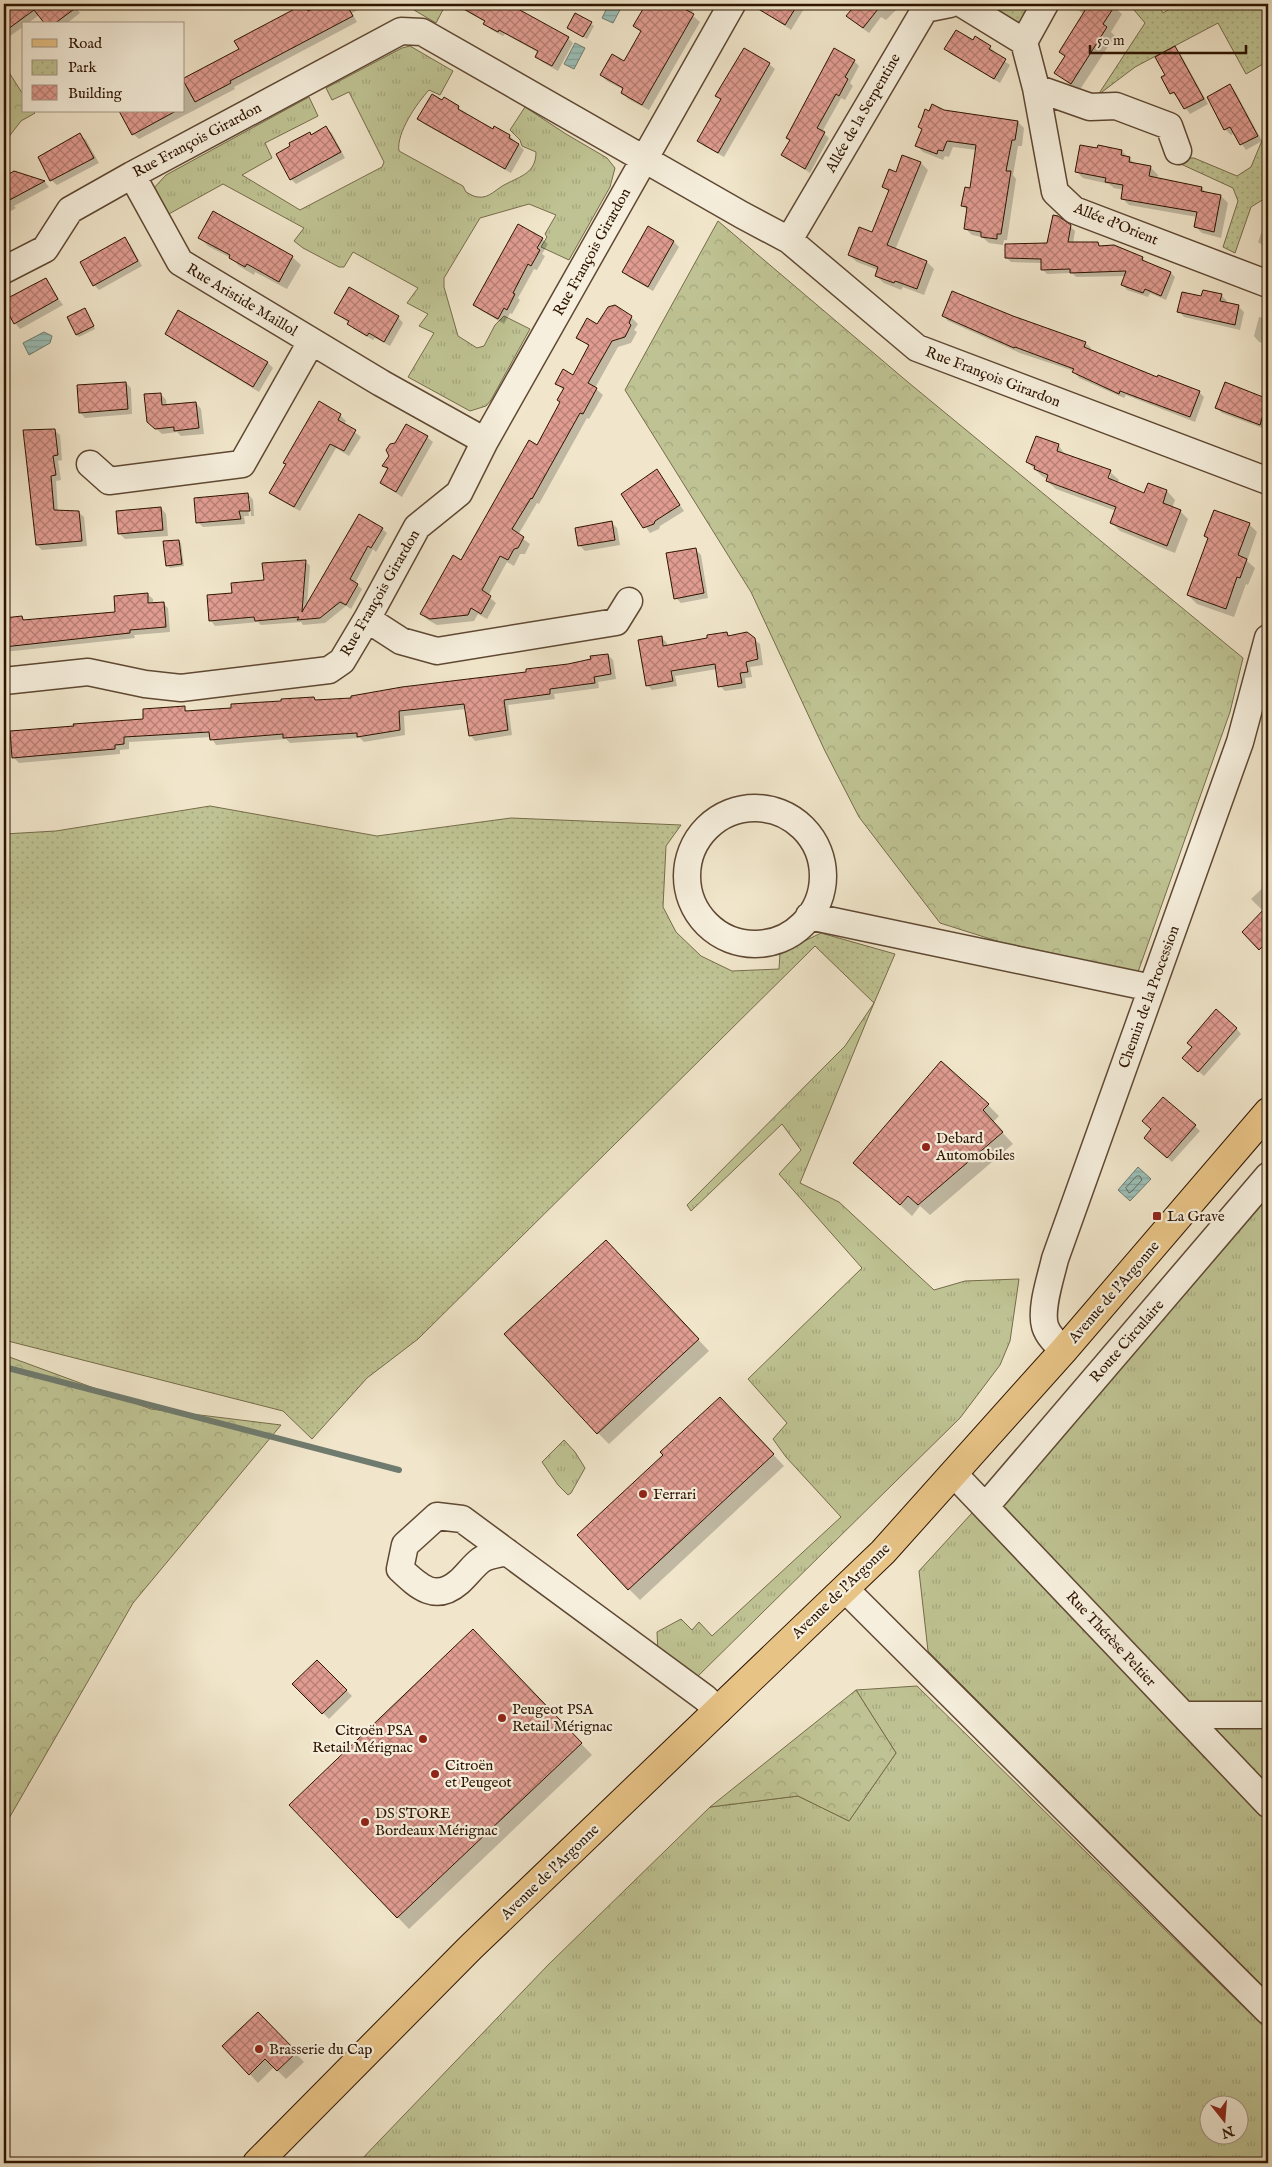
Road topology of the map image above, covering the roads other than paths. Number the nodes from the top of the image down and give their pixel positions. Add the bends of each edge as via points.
1 (732, 4) edge
2 (950, 4) edge
3 (962, 4) edge
4 (1045, 4) edge
5 (1024, 42) junction
6 (1036, 88) junction
7 (1178, 151) dead end
8 (644, 158) junction
9 (132, 175) junction
10 (789, 240) junction
11 (4, 270) edge
12 (1268, 284) edge
13 (311, 342) junction
14 (485, 441) junction
15 (90, 464) dead end
16 (1268, 481) edge
17 (629, 602) dead end
18 (368, 619) junction
19 (1268, 638) edge
20 (4, 681) edge
21 (810, 916) junction
22 (1152, 988) junction
23 (1268, 1112) edge
24 (1268, 1176) edge
25 (1064, 1350) junction
26 (954, 1474) junction
27 (982, 1502) junction
28 (507, 1552) dead end
29 (844, 1589) junction
30 (718, 1711) junction
31 (1184, 1715) junction
32 (1268, 1715) edge
33 (1268, 1804) edge
34 (1268, 2011) edge
35 (381, 2039) junction
36 (342, 2078) junction
37 (236, 2163) edge
38 (257, 2163) edge
39 (276, 2163) edge

1 - 8 street
2 - 10 street, Allée de la Serpentine via 924,9
3 - 5 street
4 - 5 street
5 - 6 street, Allée d'Orient
6 - 7 street via 1090,107 1116,106 1169,126
6 - 12 street, Allée d'Orient via 1055,192 1074,210
8 - 9 street, Rue François Girardon via 422,32 401,31
8 - 10 street, Rue François Girardon
8 - 14 street, Rue François Girardon
9 - 11 street, Rue François Girardon via 70,210 45,249
9 - 13 street, Rue Aristide Maillol via 180,262
10 - 16 street, Rue François Girardon via 917,348
13 - 14 street, Rue Aristide Maillol
13 - 15 street, Rue Aristide Maillol via 242,464 109,481
14 - 18 street, Rue François Girardon via 459,493 417,527
17 - 18 street via 616,622 437,651 401,641
18 - 20 street, Rue François Girardon via 342,661 329,670 181,688 88,672
19 - 22 street, Chemin de la Procession via 1240,742
21 - 21 street via 820,895 823,872 818,850 806,830 787,815 765,808 741,809 720,817 702,832 691,851 686,872 688,894 712,929 731,940 753,944 774,941 794,932
21 - 22 street
22 - 25 street, Chemin de la Procession via 1055,1259 1045,1325 1052,1339
23 - 25 main road, Avenue de l'Argonne
24 - 27 street, Route Circulaire via 991,1500
25 - 26 main road, Avenue de l'Argonne
26 - 27 street, Rue Thérèse Peltier
26 - 29 main road, Avenue de l'Argonne via 883,1552
27 - 31 street, Rue Thérèse Peltier
28 - 30 street via 705,1698
29 - 30 main road, Avenue de l'Argonne
29 - 34 street
30 - 35 main road, Avenue de l'Argonne via 471,1947
31 - 32 street
31 - 33 street, Rue Thérèse Peltier
35 - 36 main road, Avenue de l'Argonne
35 - 37 main road, Avenue de l'Argonne
36 - 38 main road, Avenue de l'Argonne
36 - 39 main road

